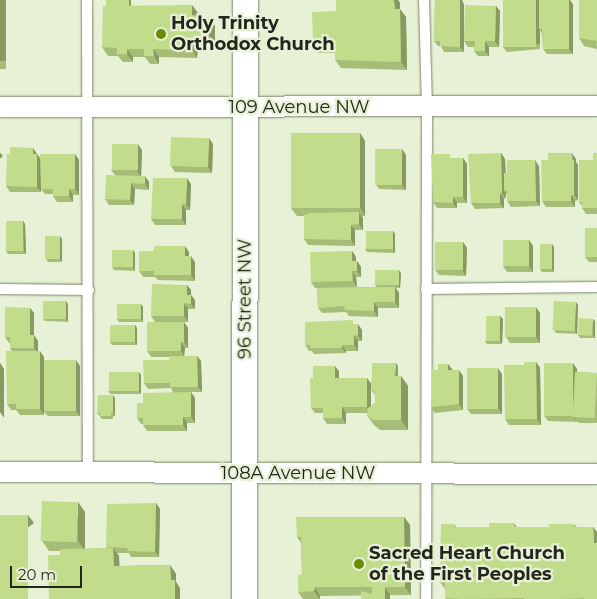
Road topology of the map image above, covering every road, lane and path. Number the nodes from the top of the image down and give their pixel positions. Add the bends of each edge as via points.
1 (87, 0) edge
2 (245, 0) edge
3 (424, 0) edge
4 (597, 106) edge
5 (0, 107) edge
6 (246, 107) junction
7 (427, 107) junction
8 (86, 108) junction
9 (426, 288) junction
10 (597, 288) edge
11 (0, 289) edge
12 (89, 290) junction
13 (88, 471) junction
14 (0, 472) edge
15 (244, 473) junction
16 (425, 474) junction
17 (597, 474) edge
18 (244, 599) edge
19 (426, 599) edge

1 - 8 lane
2 - 6 street, 96 Street NW
3 - 7 lane
4 - 7 street, 109 Avenue NW
5 - 8 street, 109 Avenue NW
6 - 7 street, 109 Avenue NW
6 - 8 street, 109 Avenue NW
6 - 15 street, 96 Street NW
7 - 9 lane
8 - 12 lane
9 - 10 lane
9 - 16 lane
11 - 12 lane
12 - 13 lane
13 - 14 street, 108A Avenue NW
13 - 15 street, 108A Avenue NW
15 - 16 street, 108A Avenue NW
15 - 18 street, 96 Street NW
16 - 17 street, 108A Avenue NW
16 - 19 lane

